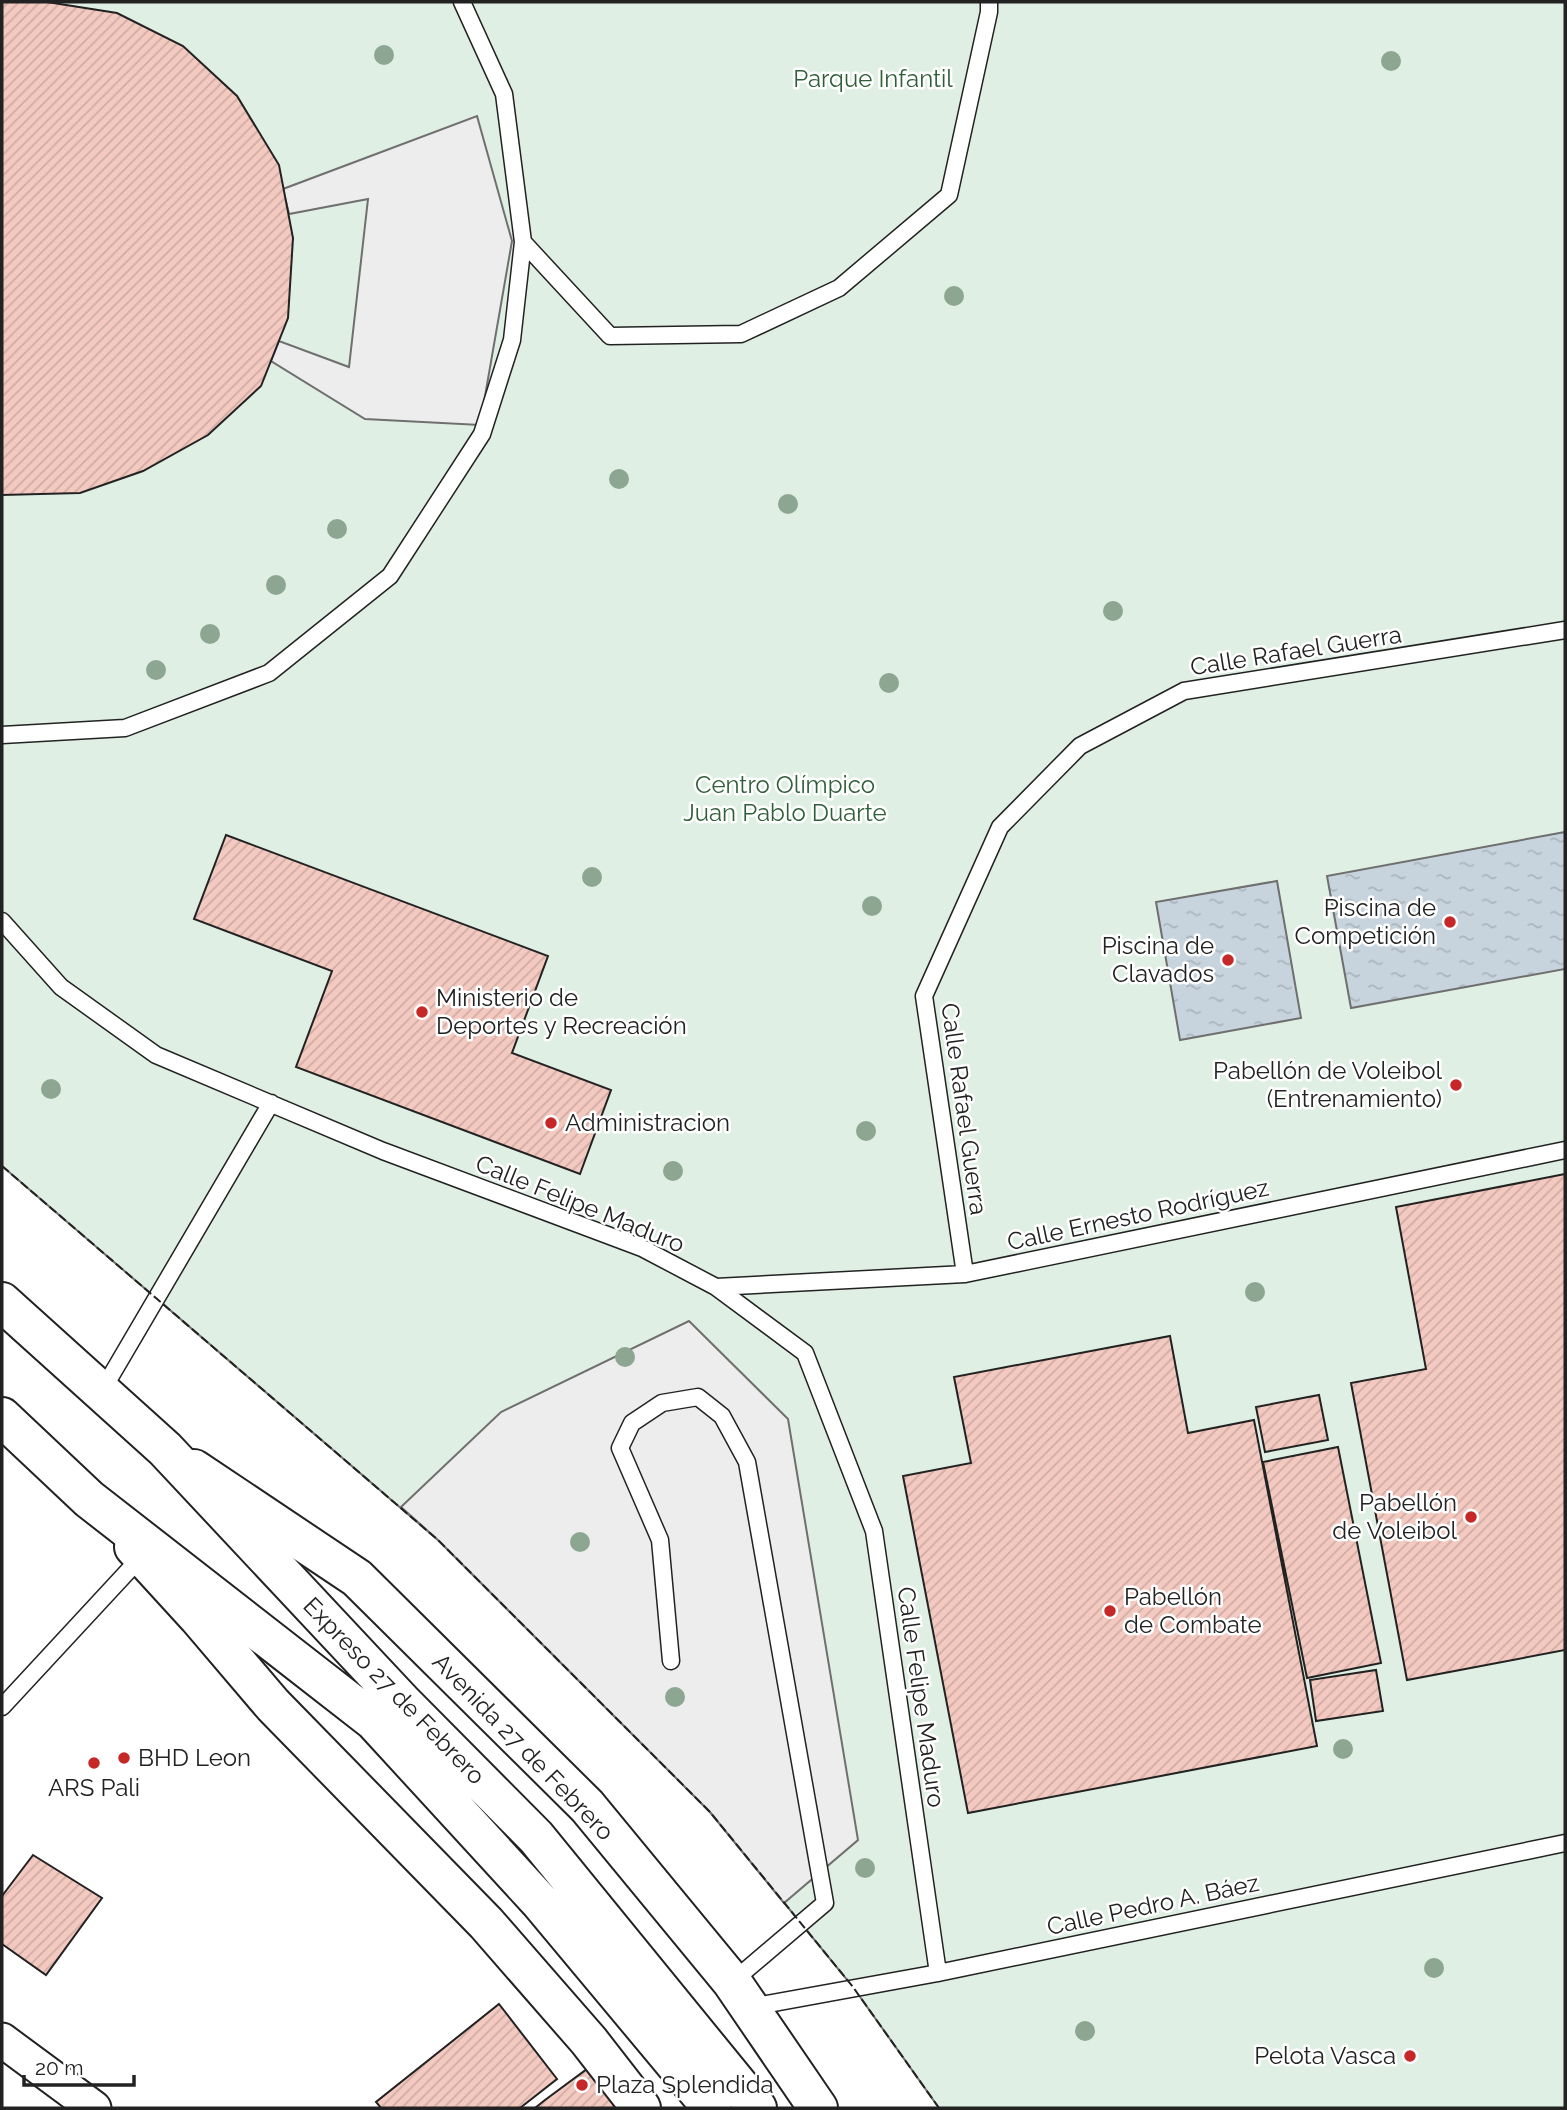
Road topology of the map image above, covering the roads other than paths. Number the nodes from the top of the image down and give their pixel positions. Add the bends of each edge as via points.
1 (462, 2) edge
2 (989, 2) edge
3 (523, 242) junction
4 (1565, 631) edge
5 (2, 735) edge
6 (2, 922) edge
7 (271, 1103) junction
8 (1565, 1150) edge
9 (965, 1274) junction
10 (716, 1287) junction
11 (2, 1302) edge
12 (101, 1393) junction
13 (2, 1417) edge
14 (165, 1450) junction
15 (89, 1499) junction
16 (142, 1556) junction
17 (671, 1661) dead end
18 (2, 1707) edge
19 (1565, 1843) edge
20 (938, 1973) junction
21 (740, 1995) junction
22 (2, 2040) edge
23 (94, 2108) edge
24 (641, 2108) edge
25 (712, 2108) edge
26 (757, 2108) edge
27 (818, 2108) edge

1 - 3 lane via 504,94
2 - 3 lane via 949,195 839,288 741,334 610,336
3 - 5 lane via 512,340 482,434 390,576 269,673 125,728
4 - 9 lane, Calle Rafael Guerra via 1184,691 1080,746 1000,827 924,996
6 - 7 lane, Calle Felipe Maduro via 61,987 156,1055
7 - 10 lane, Calle Felipe Maduro via 383,1151 642,1248
7 - 12 lane
8 - 9 lane, Calle Ernesto Rodríguez
9 - 10 lane, Calle Ernesto Rodríguez
10 - 20 lane, Calle Felipe Maduro via 805,1353 874,1531
11 - 12 main road, Expreso 27 de Febrero
12 - 14 main road, Expreso 27 de Febrero
13 - 15 main road, Expreso 27 de Febrero
14 - 21 main road, Avenida 27 de Febrero via 357,1578 587,1806
14 - 26 main road, Expreso 27 de Febrero via 536,1837
15 - 16 main road
15 - 25 main road, Expreso 27 de Febrero via 374,1721 541,1903
16 - 18 lane
16 - 24 main road via 273,1705 486,1923
17 - 21 lane via 660,1540 620,1448 632,1423 662,1404 698,1396 722,1416 747,1462 825,1903
19 - 20 lane, Calle Pedro A. Báez
20 - 21 lane, Calle Pedro A. Báez
21 - 27 main road, Avenida 27 de Febrero
22 - 23 street

